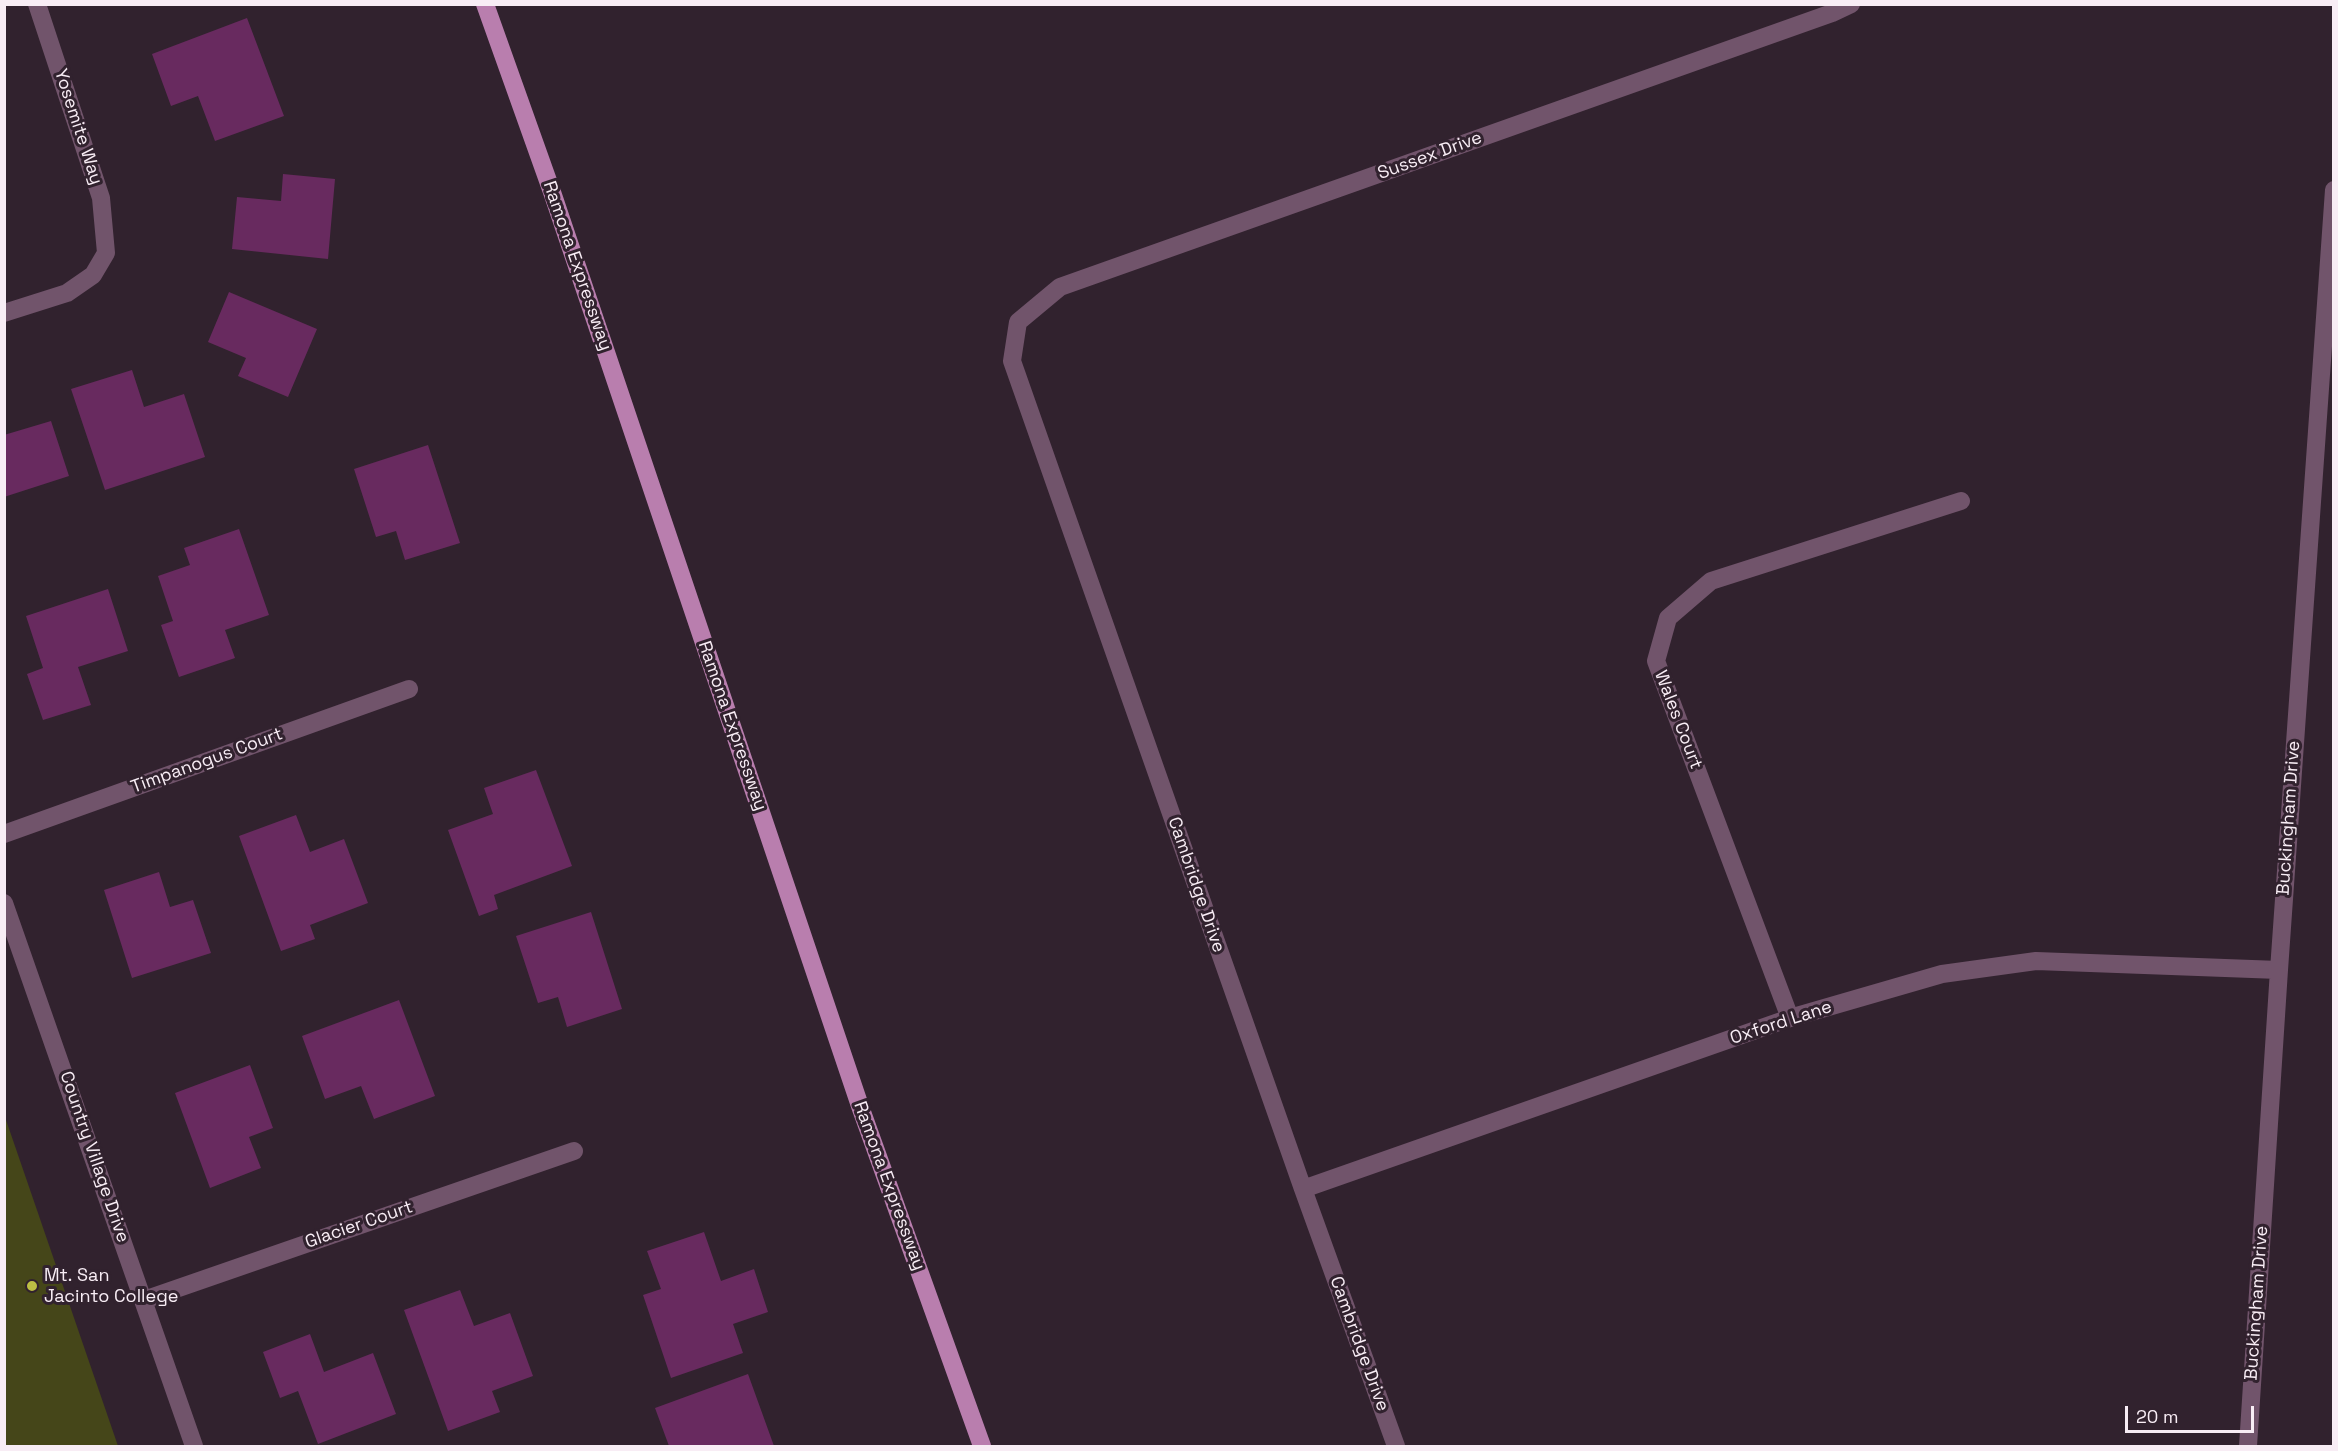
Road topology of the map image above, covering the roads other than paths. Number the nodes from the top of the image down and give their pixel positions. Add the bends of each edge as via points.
1 (37, 4) edge
2 (485, 4) edge
3 (1851, 4) edge
4 (2334, 190) edge
5 (4, 314) edge
6 (1018, 322) joint
7 (1961, 501) dead end
8 (409, 689) dead end
9 (4, 834) edge
10 (4, 903) edge
11 (2278, 970) junction
12 (1790, 1018) junction
13 (574, 1150) dead end
14 (1303, 1189) junction
15 (144, 1300) junction
16 (194, 1446) edge
17 (982, 1446) edge
18 (1396, 1446) edge
19 (2248, 1446) edge

1 - 5 street, Yosemite Way via 101,198 106,253 93,275 67,294
2 - 17 main road, Ramona Expressway via 861,1109
3 - 6 street, Sussex Drive via 1060,287
4 - 11 street, Buckingham Drive
6 - 14 street, Cambridge Drive via 1012,361
7 - 12 street, Wales Court via 1711,581 1668,618 1656,661
8 - 9 street, Timpanogus Court
10 - 15 street, Country Village Drive
11 - 12 street, Oxford Lane via 2037,961 1942,974
11 - 19 street, Buckingham Drive
12 - 14 street, Oxford Lane
13 - 15 street, Glacier Court
14 - 18 street, Cambridge Drive
15 - 16 street, Country Village Drive

